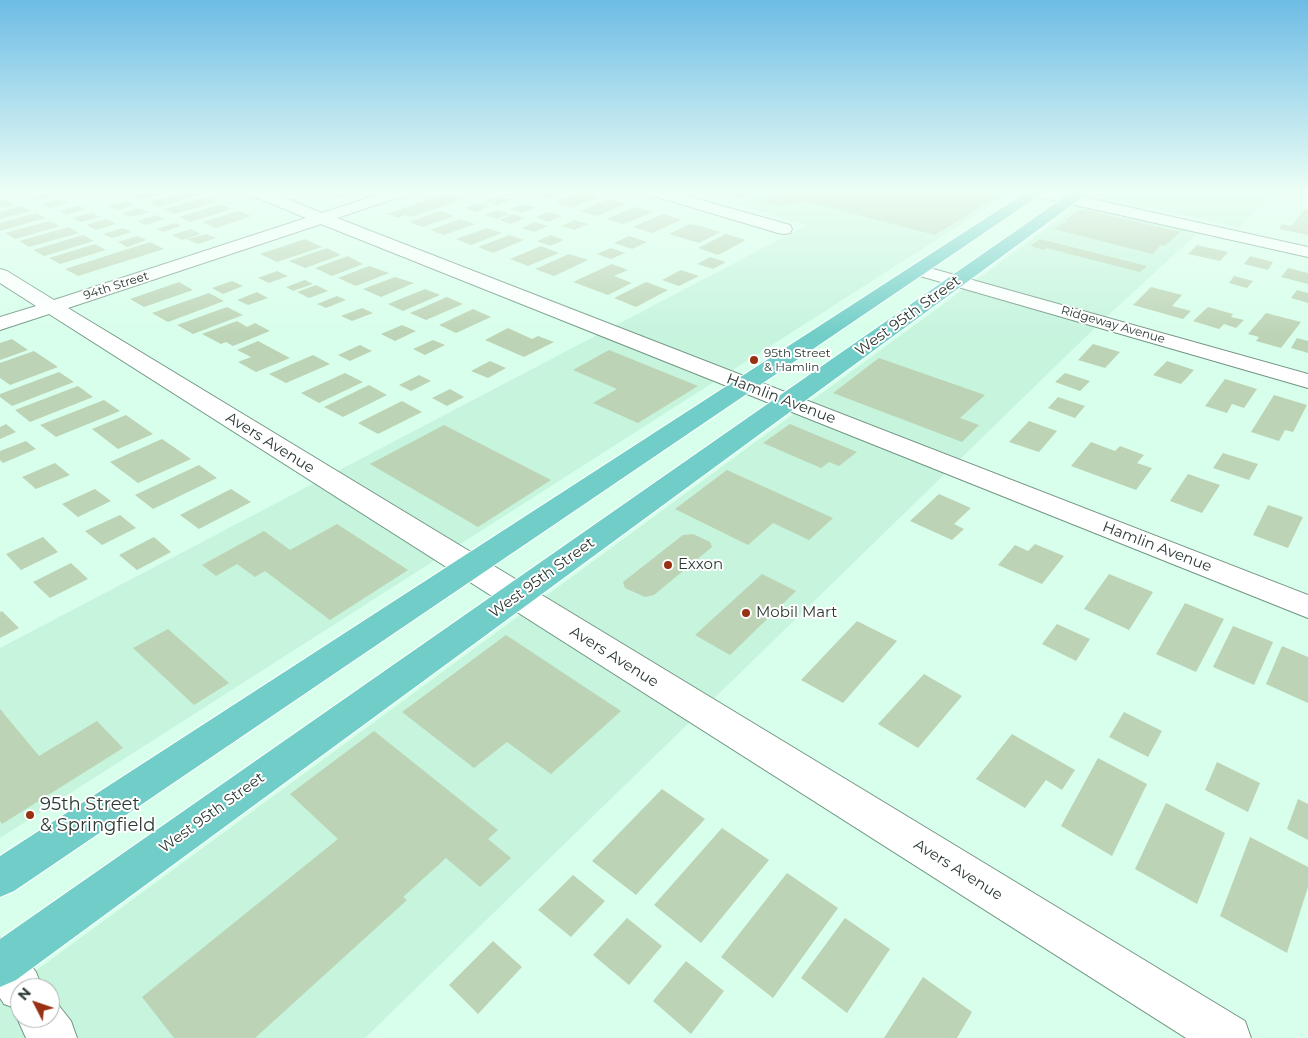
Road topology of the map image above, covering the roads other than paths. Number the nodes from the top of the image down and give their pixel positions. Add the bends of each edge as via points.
1 (257, 239) edge
2 (376, 239) edge
3 (965, 239) edge
4 (1016, 239) edge
5 (1257, 239) edge
6 (1308, 252) edge
7 (919, 270) junction
8 (0, 275) edge
9 (958, 281) junction
10 (51, 307) junction
11 (0, 324) edge
12 (1308, 381) edge
13 (745, 385) junction
14 (788, 402) junction
15 (469, 567) junction
16 (516, 596) junction
17 (1308, 606) edge
18 (0, 878) edge
19 (6, 969) edge
20 (1228, 1038) edge

1 - 10 street, 94th Street
2 - 13 street, Hamlin Avenue
3 - 7 main road, West 95th Street
4 - 9 main road, West 95th Street
5 - 6 street
7 - 9 street, Ridgeway Avenue
7 - 13 main road, West 95th Street
8 - 10 street, Avers Avenue
9 - 12 street, Ridgeway Avenue
9 - 14 main road, West 95th Street
10 - 11 street, 94th Street
10 - 15 street, Avers Avenue
13 - 14 street, Hamlin Avenue
13 - 15 main road, West 95th Street
14 - 16 main road, West 95th Street
14 - 17 street, Hamlin Avenue
15 - 16 street, Avers Avenue
15 - 18 main road, West 95th Street
16 - 19 main road, West 95th Street
16 - 20 street, Avers Avenue

